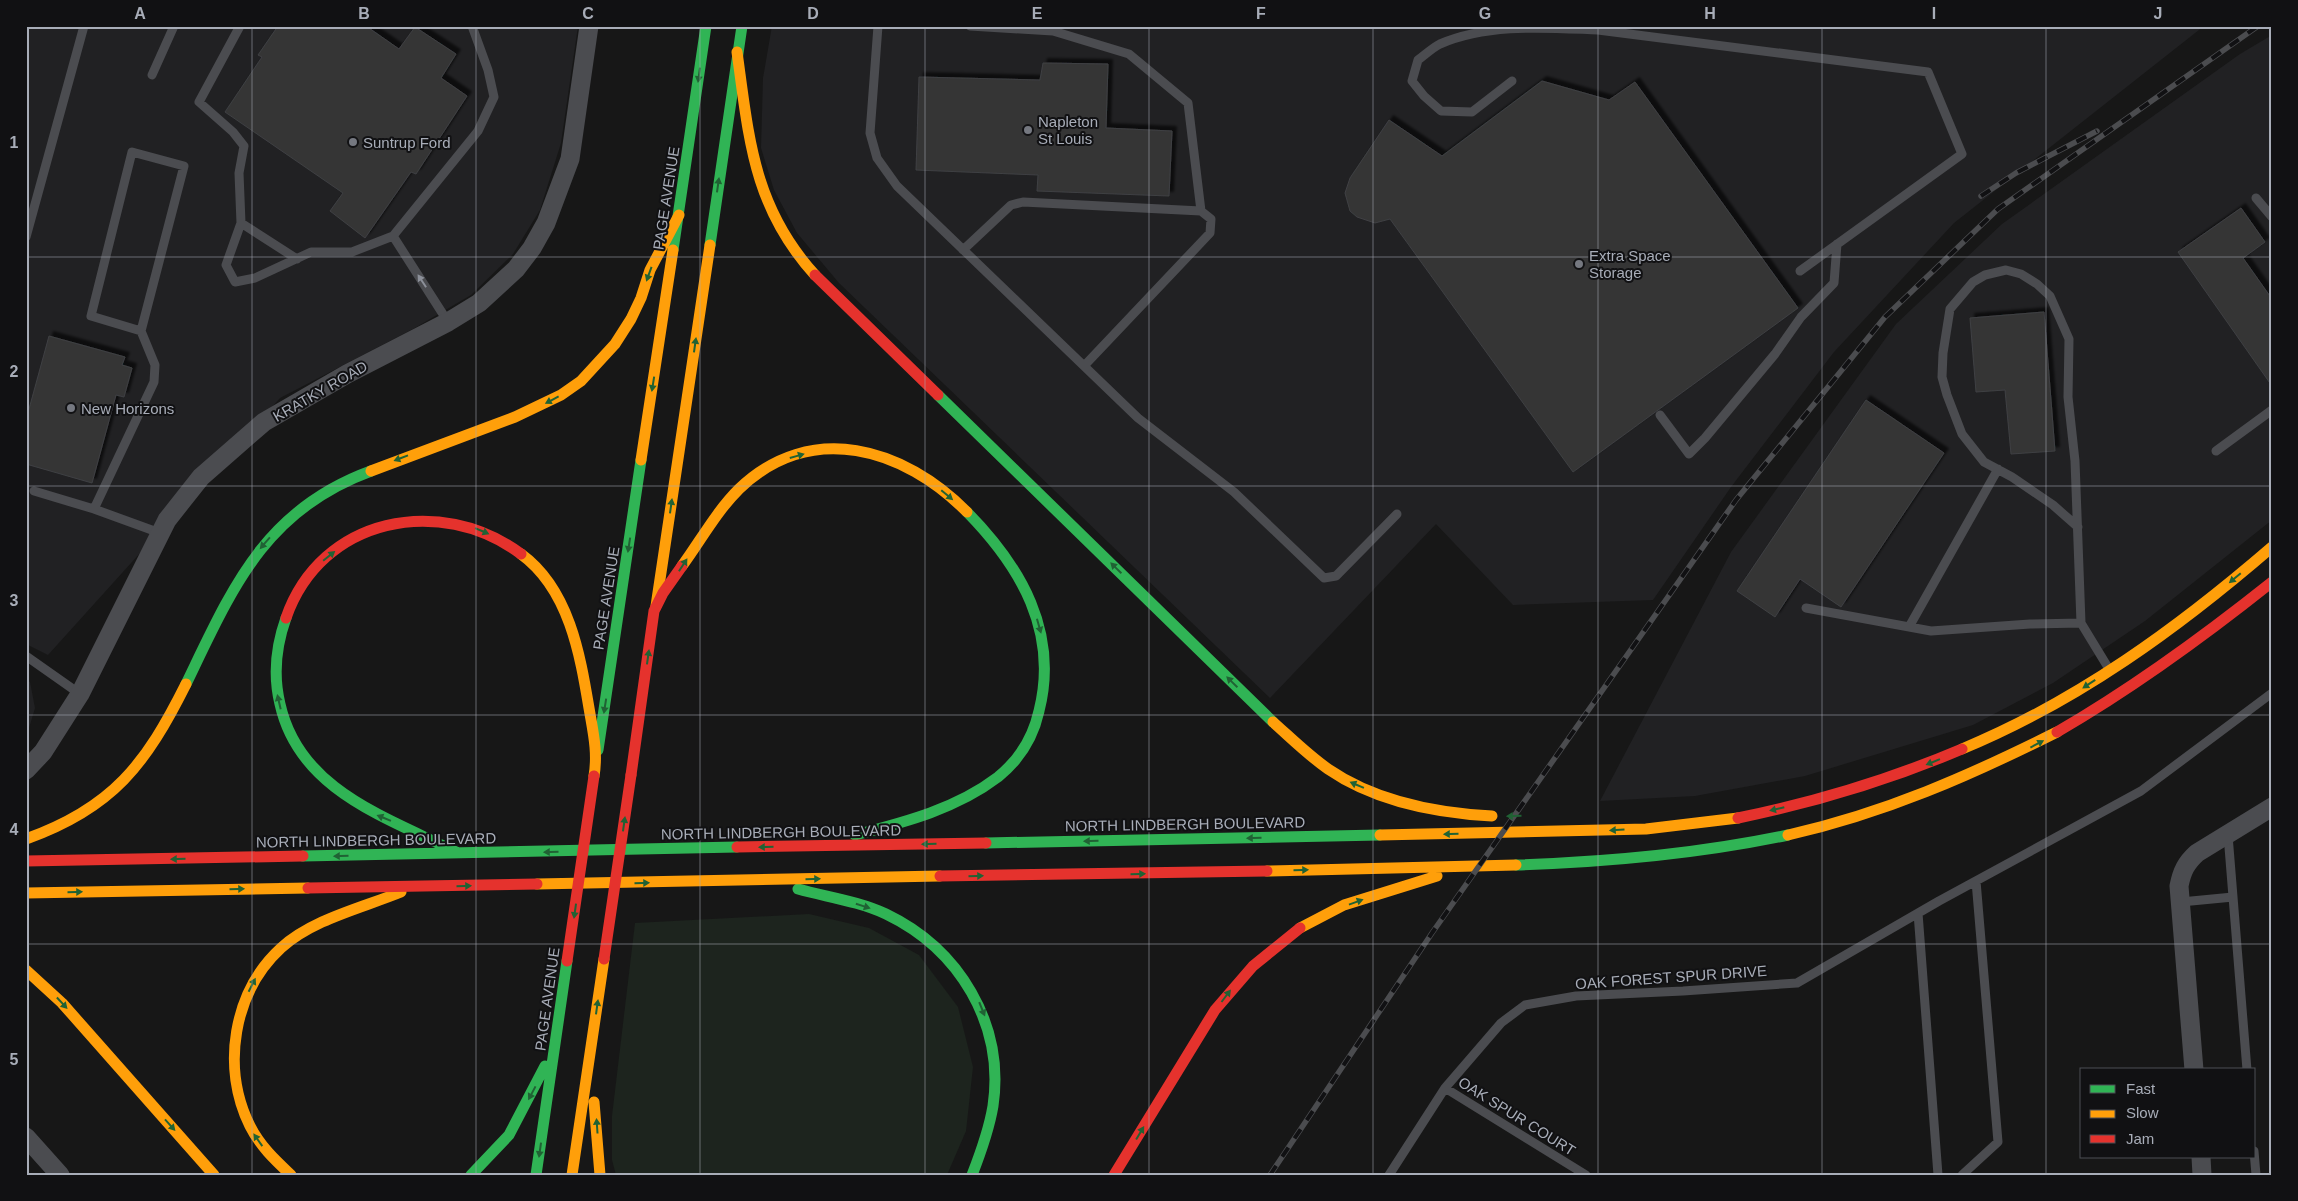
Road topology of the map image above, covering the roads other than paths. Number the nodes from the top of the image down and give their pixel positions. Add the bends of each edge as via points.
1 (84, 26) edge
2 (174, 26) edge
3 (240, 26) edge
4 (472, 26) edge
5 (589, 26) edge
6 (706, 26) edge
7 (742, 26) edge
8 (878, 26) edge
9 (970, 26) edge
10 (1598, 28) edge
11 (737, 52) junction
12 (152, 74) dead end
13 (1512, 81) dead end
14 (2256, 198) dead end
15 (1201, 210) junction
16 (679, 215) junction
17 (2272, 217) edge
18 (241, 223) junction
19 (393, 236) junction
20 (26, 237) edge
21 (1837, 244) junction
22 (963, 250) junction
23 (297, 259) junction
24 (1800, 271) dead end
25 (448, 322) junction
26 (141, 331) junction
27 (1084, 366) junction
28 (2272, 410) edge
29 (1660, 415) dead end
30 (2216, 451) dead end
31 (1998, 469) junction
32 (34, 491) dead end
33 (94, 509) junction
34 (1397, 514) dead end
35 (2078, 527) junction
36 (160, 533) junction
37 (2272, 547) edge
38 (2272, 582) edge
39 (656, 606) junction
40 (1806, 608) dead end
41 (2081, 623) junction
42 (1909, 627) junction
43 (26, 656) edge
44 (2110, 671) junction
45 (2272, 693) edge
46 (80, 694) junction
47 (597, 754) junction
48 (26, 770) edge
49 (1910, 771) junction
50 (1843, 780) dead end
51 (2272, 807) edge
52 (1504, 816) dead end
53 (2228, 835) junction
54 (26, 839) edge
55 (814, 846) junction
56 (460, 854) junction
57 (26, 861) edge
58 (1463, 867) junction
59 (765, 880) junction
60 (1976, 881) junction
61 (415, 887) junction
62 (26, 893) edge
63 (2233, 897) junction
64 (2181, 902) junction
65 (1918, 913) junction
66 (26, 970) edge
67 (554, 1050) junction
68 (590, 1054) junction
69 (2194, 1068) edge
70 (2247, 1068) edge
71 (1445, 1088) junction
72 (26, 1137) edge
73 (2201, 1158) edge
74 (2255, 1158) edge
75 (60, 1175) edge
76 (214, 1175) edge
77 (291, 1175) edge
78 (471, 1175) edge
79 (536, 1175) edge
80 (572, 1175) edge
81 (600, 1175) edge
82 (972, 1175) edge
83 (1114, 1175) edge
84 (1389, 1175) edge
85 (1586, 1175) edge
86 (1938, 1175) edge
87 (1962, 1175) edge
88 (2202, 1175) edge
89 (2256, 1175) edge

1 - 20 lane
2 - 12 lane
3 - 18 lane via 198,102 233,132 244,146 239,173
4 - 19 lane via 494,97 478,131
5 - 25 street, KRATKY ROAD via 570,158 546,223 516,269 479,302
6 -> 16 main road, PAGE AVENUE
7 - 11 main road
8 - 22 lane via 870,133 877,158 897,186
9 - 15 lane via 1053,30 1129,54 1188,103
10 - 13 lane via 1533,27 1474,33 1439,45 1418,60 1412,81 1441,111 1472,112
10 - 21 lane via 1928,72 1962,154
39 -> 11 main road
52 -> 11 main road via 1458,815 1404,803 1347,781 1322,764 1266,714 813,273 780,227 761,184 753,160
14 - 17 lane
15 - 22 lane via 1023,202 1011,205
15 - 27 lane via 1211,219 1210,232
16 -> 47 main road, PAGE AVENUE
16 -> 54 main road via 650,270 631,319 615,344 580,381 540,406 356,476 310,502 269,539 251,561 160,731 129,776 90,809 63,825
18 - 23 lane
18 - 23 lane via 226,265 235,282 256,278
19 - 23 lane via 352,252 311,252
25 -> 19 lane
21 - 24 lane
21 - 29 lane via 1834,282 1801,317 1775,354 1689,454
22 - 27 lane
25 - 36 street, KRATKY ROAD via 347,374 264,422 201,477
26 - 26 lane via 90,316 132,152 184,166
26 - 33 lane via 155,365 154,382
27 - 34 lane via 1138,418 1234,492 1324,578 1336,576
28 - 30 lane
31 - 35 lane via 2053,505
31 - 35 lane via 1984,462 1962,434 1942,377 1950,309 1973,282 2006,270 2021,274 2050,296 2069,338 2068,397 2076,461
31 - 42 lane
32 - 33 lane
33 - 36 lane
35 - 41 lane
36 - 46 street, KRATKY ROAD
37 -> 44 main road, NORTH LINDBERGH BOULEVARD via 2202,606
58 -> 38 main road via 1569,864 1649,858 1718,848 1801,832 1934,791 2036,746 2099,710 2221,626
39 -> 55 main road via 707,527 743,486 781,461 823,450 848,449 870,453 912,470 956,502 1011,566 1035,612 1045,653 1043,698 1037,723 1017,758 999,776 960,802 934,813
68 -> 39 main road, bridge
40 - 42 lane
41 - 42 lane via 1931,631
41 - 44 lane
43 - 46 lane
44 -> 49 main road, NORTH LINDBERGH BOULEVARD via 2017,725
45 - 60 lane, OAK FOREST SPUR DRIVE via 2141,791
46 - 48 street, KRATKY ROAD via 43,752
56 -> 47 main road via 375,814 339,791 314,771 288,727 279,704 276,683 276,652 282,626 303,584 318,564 339,547 357,536 388,526 424,521 450,522 493,536 529,560 557,595 576,641
47 -> 67 main road, PAGE AVENUE, bridge
49 - 50 main road
49 -> 55 main road, NORTH LINDBERGH BOULEVARD via 1841,794 1769,811 1665,828
51 - 53 street
53 - 63 lane
53 - 64 street via 2188,862 2180,879
55 -> 56 main road, NORTH LINDBERGH BOULEVARD
56 -> 57 main road, NORTH LINDBERGH BOULEVARD
59 -> 58 main road
83 -> 58 main road via 1216,1010 1266,953 1331,911
61 -> 59 main road
59 -> 82 main road via 862,905 888,915 948,957 967,981 987,1023 995,1072 990,1121
60 - 65 lane, OAK FOREST SPUR DRIVE
60 - 87 lane via 1998,1142
62 -> 61 main road
77 -> 61 main road via 268,1154 252,1132 243,1110 234,1042 245,998 269,960 305,931
63 - 64 lane
63 - 70 lane
64 - 69 street
65 - 71 lane, OAK FOREST SPUR DRIVE via 1797,983 1576,996 1525,1005 1501,1023
65 - 86 lane
66 -> 76 main road via 62,1003
67 -> 78 main road via 509,1135
67 -> 79 main road, PAGE AVENUE
68 - 80 main road
81 -> 68 main road
71 - 84 lane, OAK SPUR COURT
71 - 85 lane, OAK SPUR COURT
72 - 75 street
73 - 88 street
74 - 89 lane

